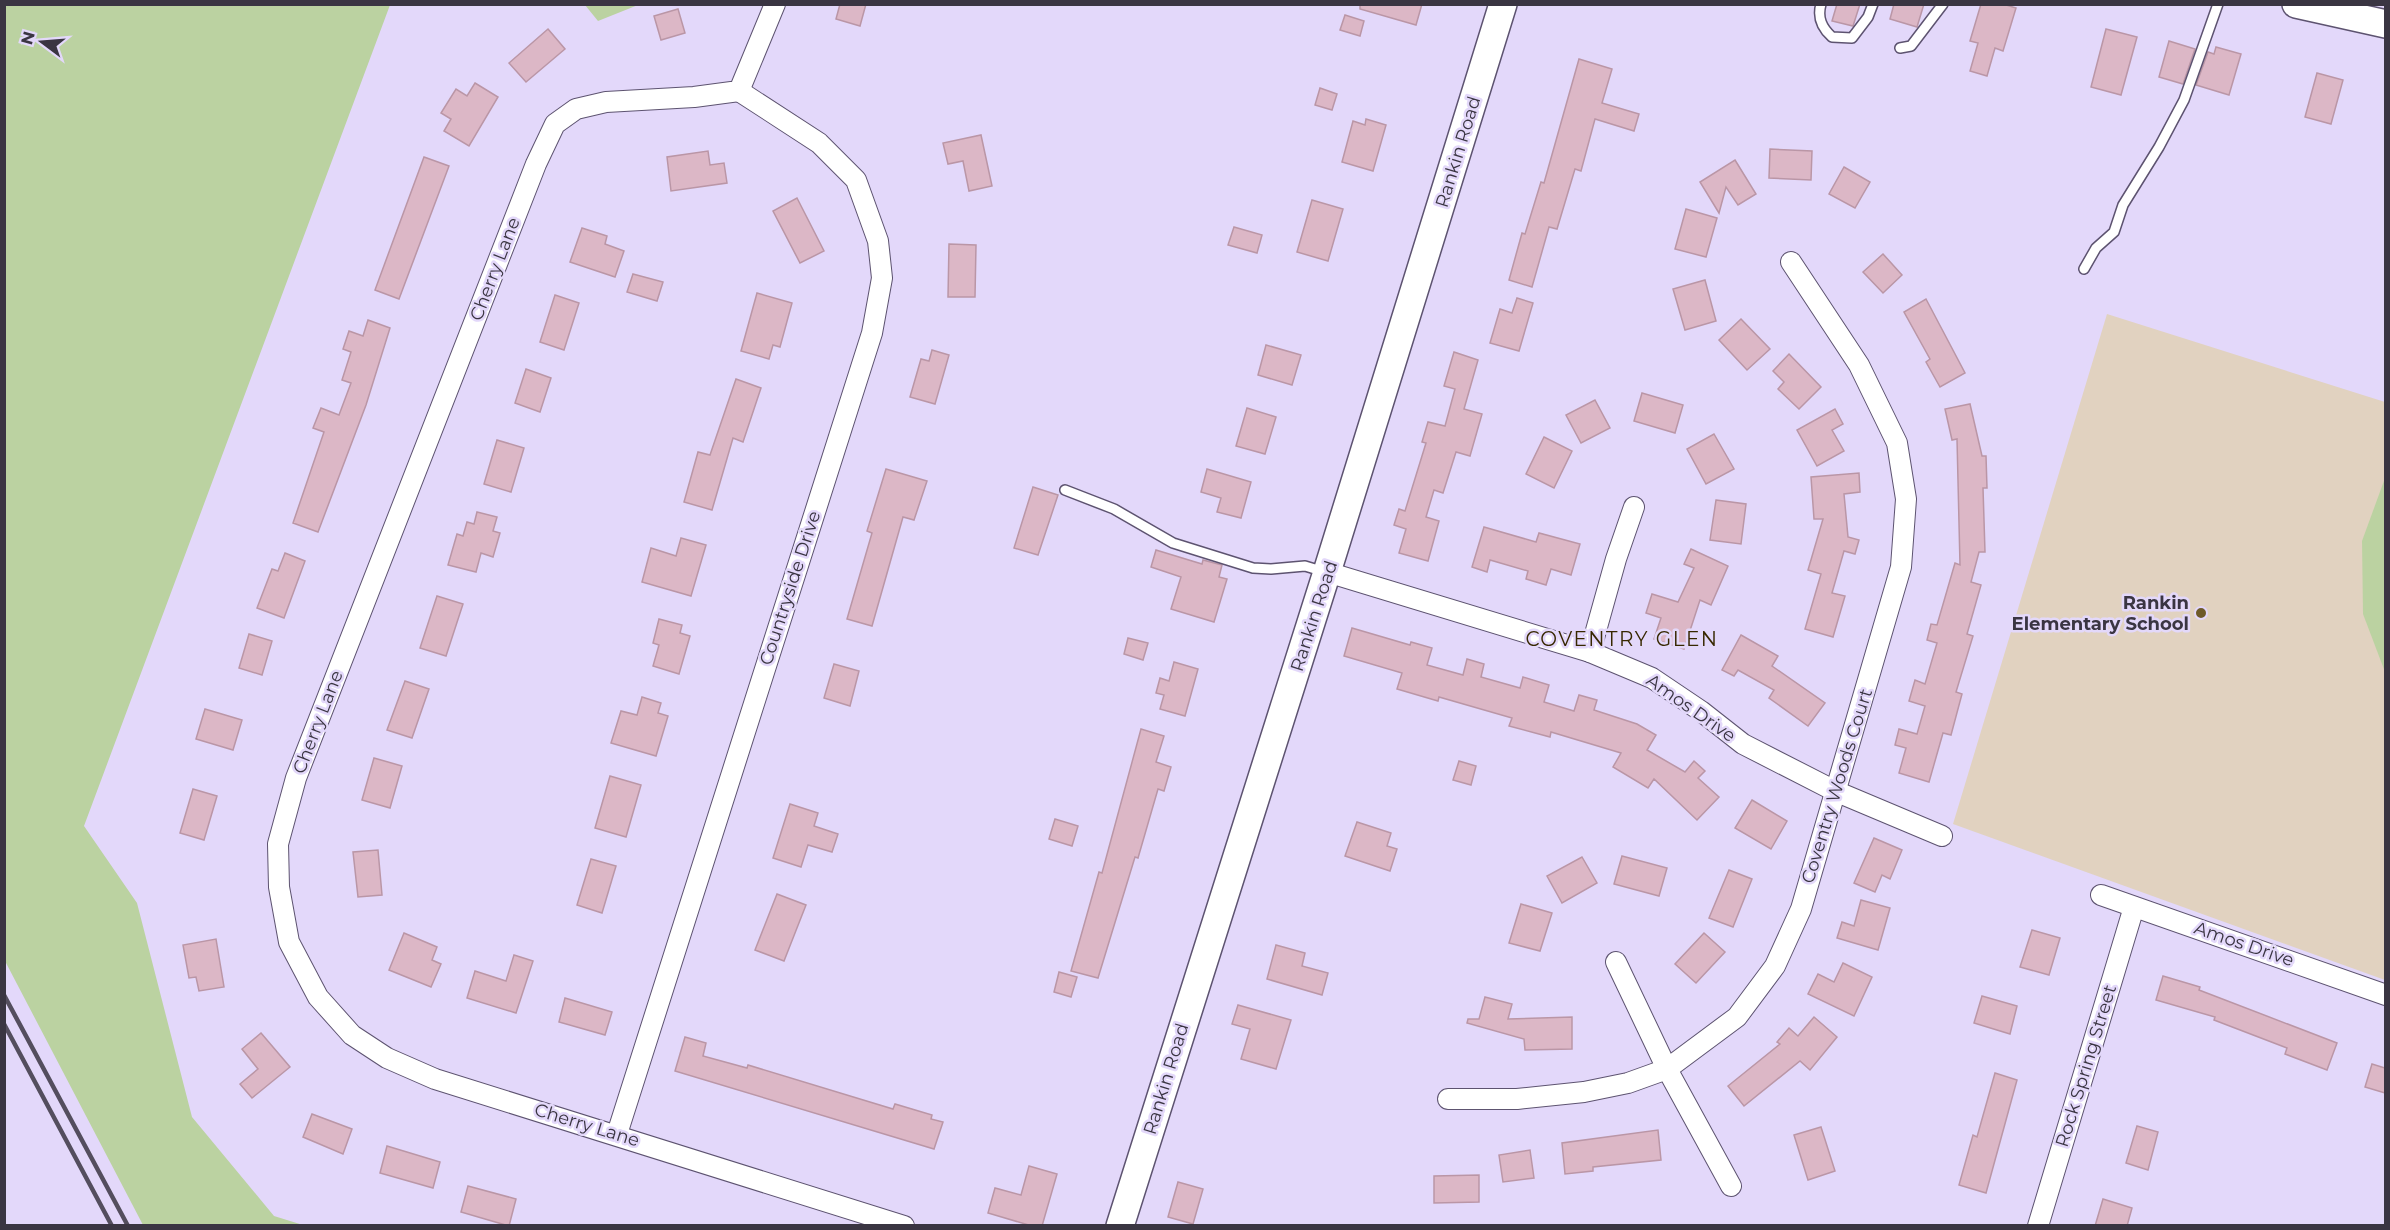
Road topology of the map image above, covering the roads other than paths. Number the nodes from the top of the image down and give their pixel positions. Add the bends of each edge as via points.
1 (775, 4) edge
2 (1503, 4) edge
3 (1821, 4) edge
4 (1873, 4) edge
5 (1943, 4) edge
6 (2218, 4) edge
7 (2296, 4) edge
8 (2385, 24) edge
9 (1900, 48) dead end
10 (739, 91) junction
11 (1791, 262) dead end
12 (2084, 269) dead end
13 (1065, 490) dead end
14 (1634, 507) dead end
15 (1328, 572) junction
16 (1590, 652) junction
17 (1835, 791) junction
18 (1942, 836) dead end
19 (2102, 895) dead end
20 (2134, 907) junction
21 (1616, 962) dead end
22 (2385, 995) edge
23 (1666, 1069) junction
24 (1448, 1099) dead end
25 (617, 1134) junction
26 (1731, 1186) dead end
27 (904, 1226) edge
28 (1120, 1226) edge
29 (2038, 1226) edge

1 - 10 street
2 - 15 street, Rankin Road
3 - 4 lane via 1823,29 1832,37 1852,38
5 - 9 lane via 1911,46
6 - 12 lane via 2184,100 2123,205 2114,232 2096,248
7 - 8 street
10 - 25 street, Countryside Drive via 819,143 856,180 878,241 882,278 872,333
10 - 25 street, Cherry Lane via 606,102 576,109 555,124 296,778 278,844 279,887 289,942 318,998 352,1035 387,1058 435,1079
11 - 17 street, Coventry Woods Court via 1859,364 1888,423 1897,443 1906,499 1902,567
13 - 15 lane via 1114,509 1173,543 1253,568 1305,566
14 - 16 street
15 - 16 street, Amos Drive
15 - 28 street, Rankin Road
16 - 17 street, Amos Drive via 1652,678 1743,744
17 - 18 street, Amos Drive
17 - 23 street, Coventry Woods Court via 1801,909 1775,966 1737,1017
19 - 20 street, Amos Drive
20 - 22 street, Amos Drive
20 - 29 street, Rock Spring Street
21 - 23 street
23 - 24 street, Coventry Woods Court via 1628,1083 1584,1092 1516,1099
23 - 26 street
25 - 27 street, Cherry Lane

